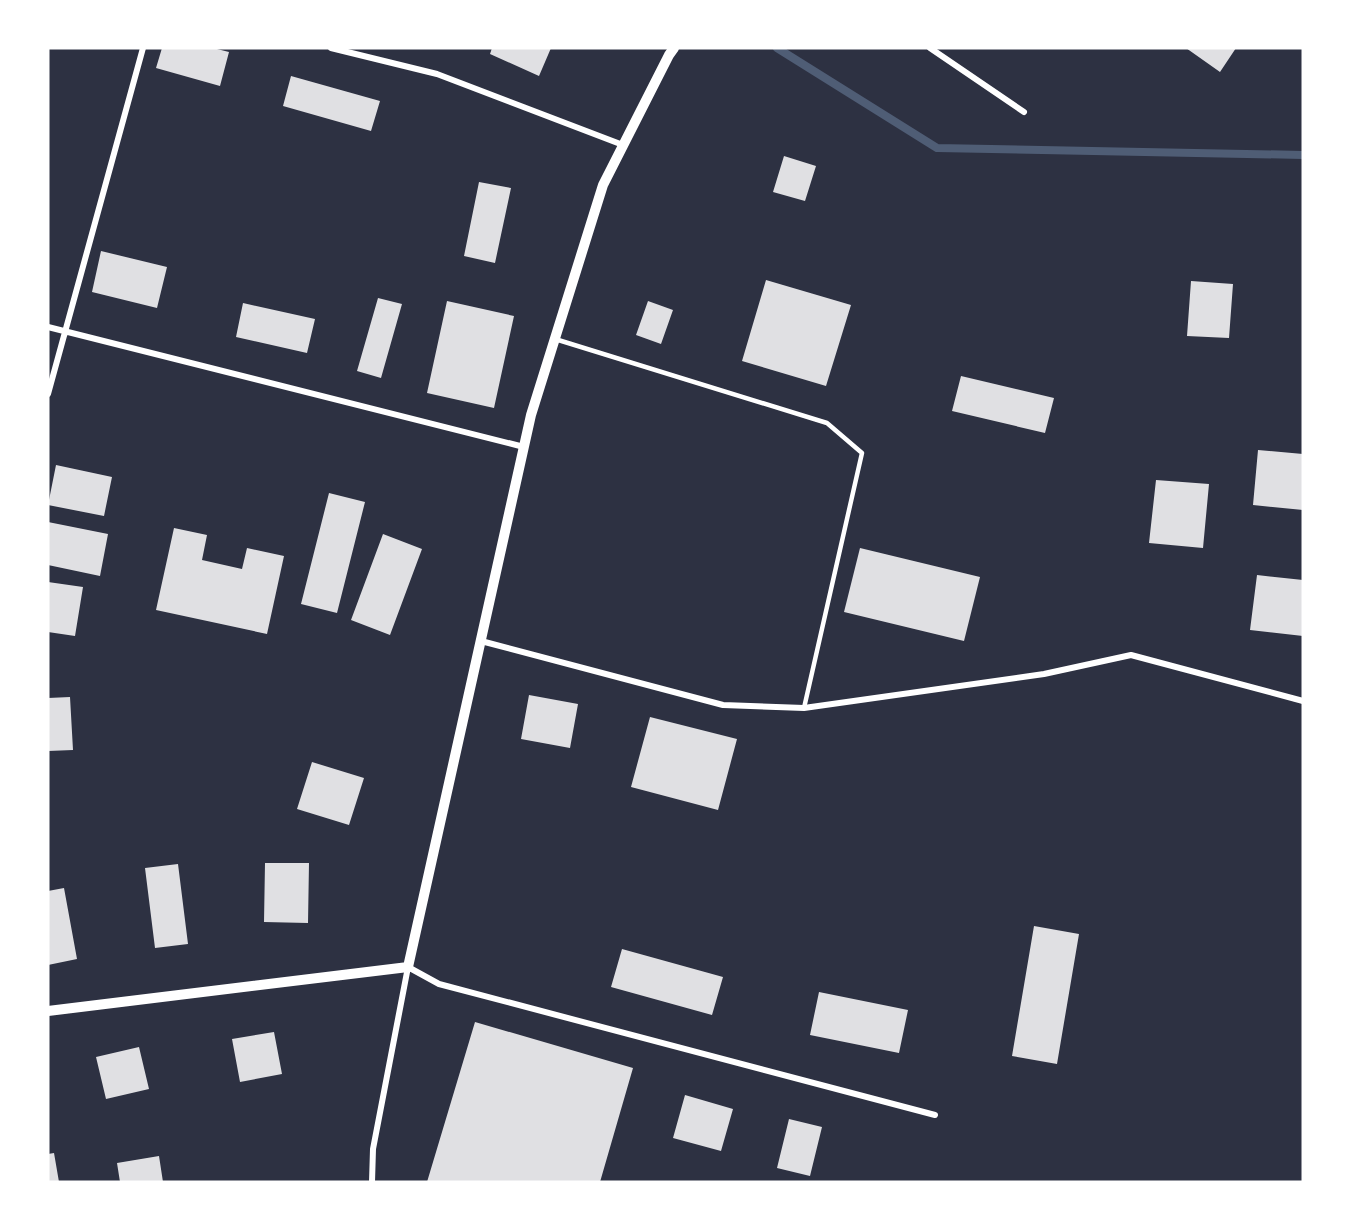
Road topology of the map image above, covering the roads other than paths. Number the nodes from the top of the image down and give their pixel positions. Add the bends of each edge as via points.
1 (143, 48) edge
2 (332, 48) edge
3 (674, 48) edge
4 (930, 48) edge
5 (1024, 112) dead end
6 (623, 145) junction
7 (48, 327) edge
8 (65, 331) junction
9 (555, 339) junction
10 (48, 394) edge
11 (524, 447) junction
12 (480, 641) junction
13 (1303, 701) edge
14 (804, 708) junction
15 (408, 967) junction
16 (48, 1011) edge
17 (935, 1115) dead end
18 (372, 1182) edge

1 - 8 street
2 - 6 street via 437,74
3 - 6 street
4 - 5 street
6 - 9 street via 603,184
7 - 8 street
8 - 10 street
8 - 11 street
9 - 11 street
9 - 14 lane via 827,423 862,453
11 - 12 street
12 - 14 street via 723,705
12 - 15 street
13 - 14 street via 1131,655 1044,674
15 - 16 street
15 - 17 street via 439,984
15 - 18 street via 373,1149

